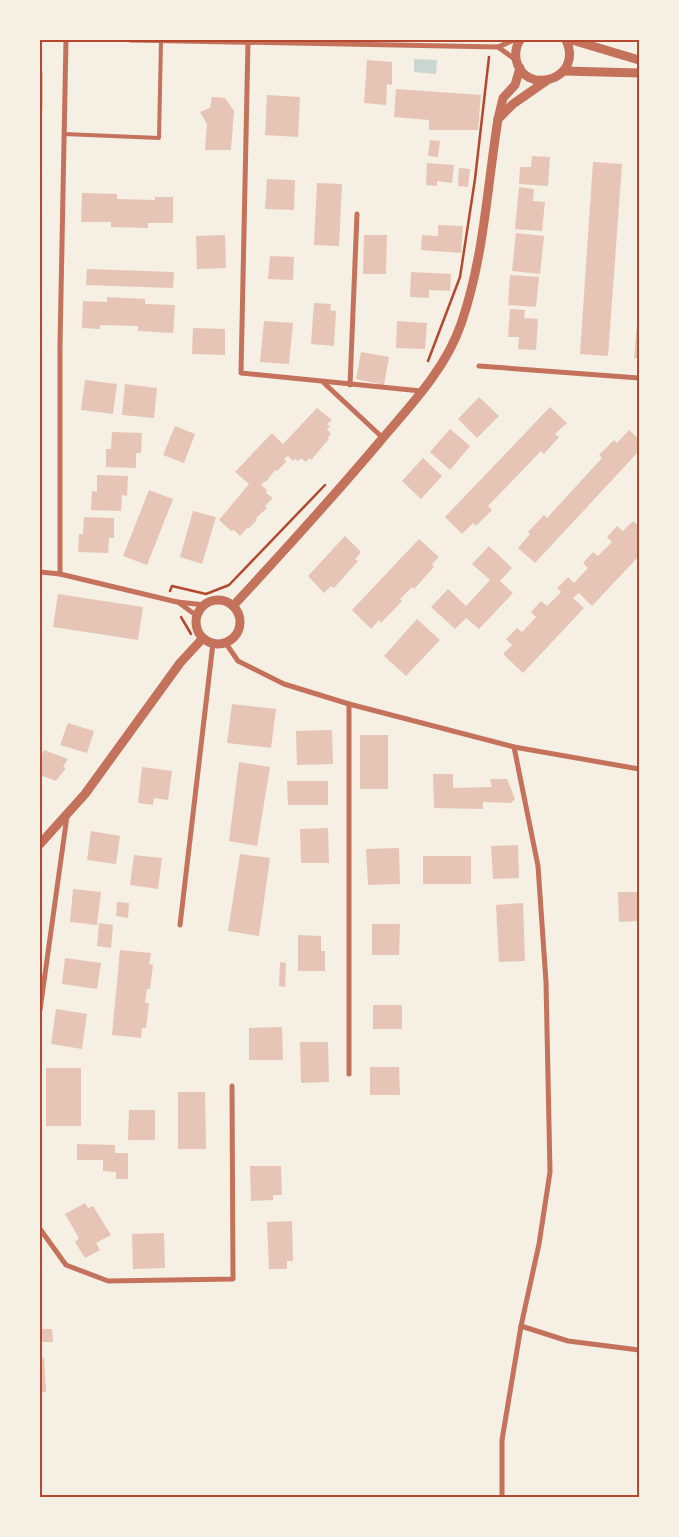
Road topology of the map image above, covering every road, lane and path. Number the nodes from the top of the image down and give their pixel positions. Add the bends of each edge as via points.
1 (66, 40) edge
2 (130, 40) edge
3 (161, 40) edge
4 (514, 40) edge
5 (520, 40) edge
6 (566, 40) edge
7 (572, 40) edge
8 (248, 42) junction
9 (490, 47) junction
10 (498, 47) junction
11 (639, 60) edge
12 (518, 65) junction
13 (564, 71) junction
14 (639, 73) edge
15 (546, 80) junction
16 (498, 119) junction
17 (64, 134) junction
18 (356, 214) dead end
19 (427, 364) dead end
20 (479, 366) dead end
21 (639, 378) edge
22 (323, 383) junction
23 (350, 386) junction
24 (423, 391) junction
25 (383, 438) junction
26 (330, 480) dead end
27 (40, 572) edge
28 (60, 574) junction
29 (167, 599) junction
30 (177, 602) junction
31 (205, 604) junction
32 (233, 606) junction
33 (179, 614) dead end
34 (197, 616) junction
35 (192, 635) dead end
36 (203, 638) junction
37 (225, 642) junction
38 (213, 643) junction
39 (349, 704) junction
40 (514, 747) junction
41 (639, 769) edge
42 (67, 814) junction
43 (40, 844) edge
44 (180, 925) dead end
45 (40, 1010) edge
46 (349, 1074) dead end
47 (232, 1086) dead end
48 (40, 1229) edge
49 (521, 1326) junction
50 (639, 1350) edge
51 (502, 1497) edge

1 - 17 street
2 - 3 street
3 - 8 street
3 - 17 lane via 159,138
4 - 10 street
5 - 12 street via 516,52
6 - 13 street via 570,55
7 - 11 street
8 - 9 street
8 - 22 street via 241,374
9 - 10 street
9 - 19 path via 460,277
10 - 12 street via 507,51
12 - 15 street via 531,78
12 - 16 street via 515,85 503,98
13 - 14 street
13 - 15 street
15 - 16 street
16 - 24 street via 474,282 461,326 445,359
17 - 28 street
18 - 23 street
20 - 21 street
22 - 23 street
22 - 25 street
23 - 24 street
24 - 25 street
25 - 32 street
26 - 29 path via 229,585 206,594 172,586
27 - 28 street
28 - 29 street
29 - 30 street
30 - 31 street
30 - 34 street
31 - 32 street via 222,600
31 - 34 street
32 - 37 street via 238,612 239,627 232,639
33 - 35 path
34 - 36 street via 197,628
36 - 38 street
36 - 42 street via 180,663
37 - 38 street
37 - 39 street via 238,661 284,684
38 - 44 street
39 - 40 street
39 - 46 street
40 - 41 street
40 - 49 street via 538,866 546,982 550,1172 539,1244
42 - 43 street
42 - 45 street
47 - 48 street via 233,1279 108,1281 66,1265
49 - 50 street via 568,1340
49 - 51 street via 502,1440

